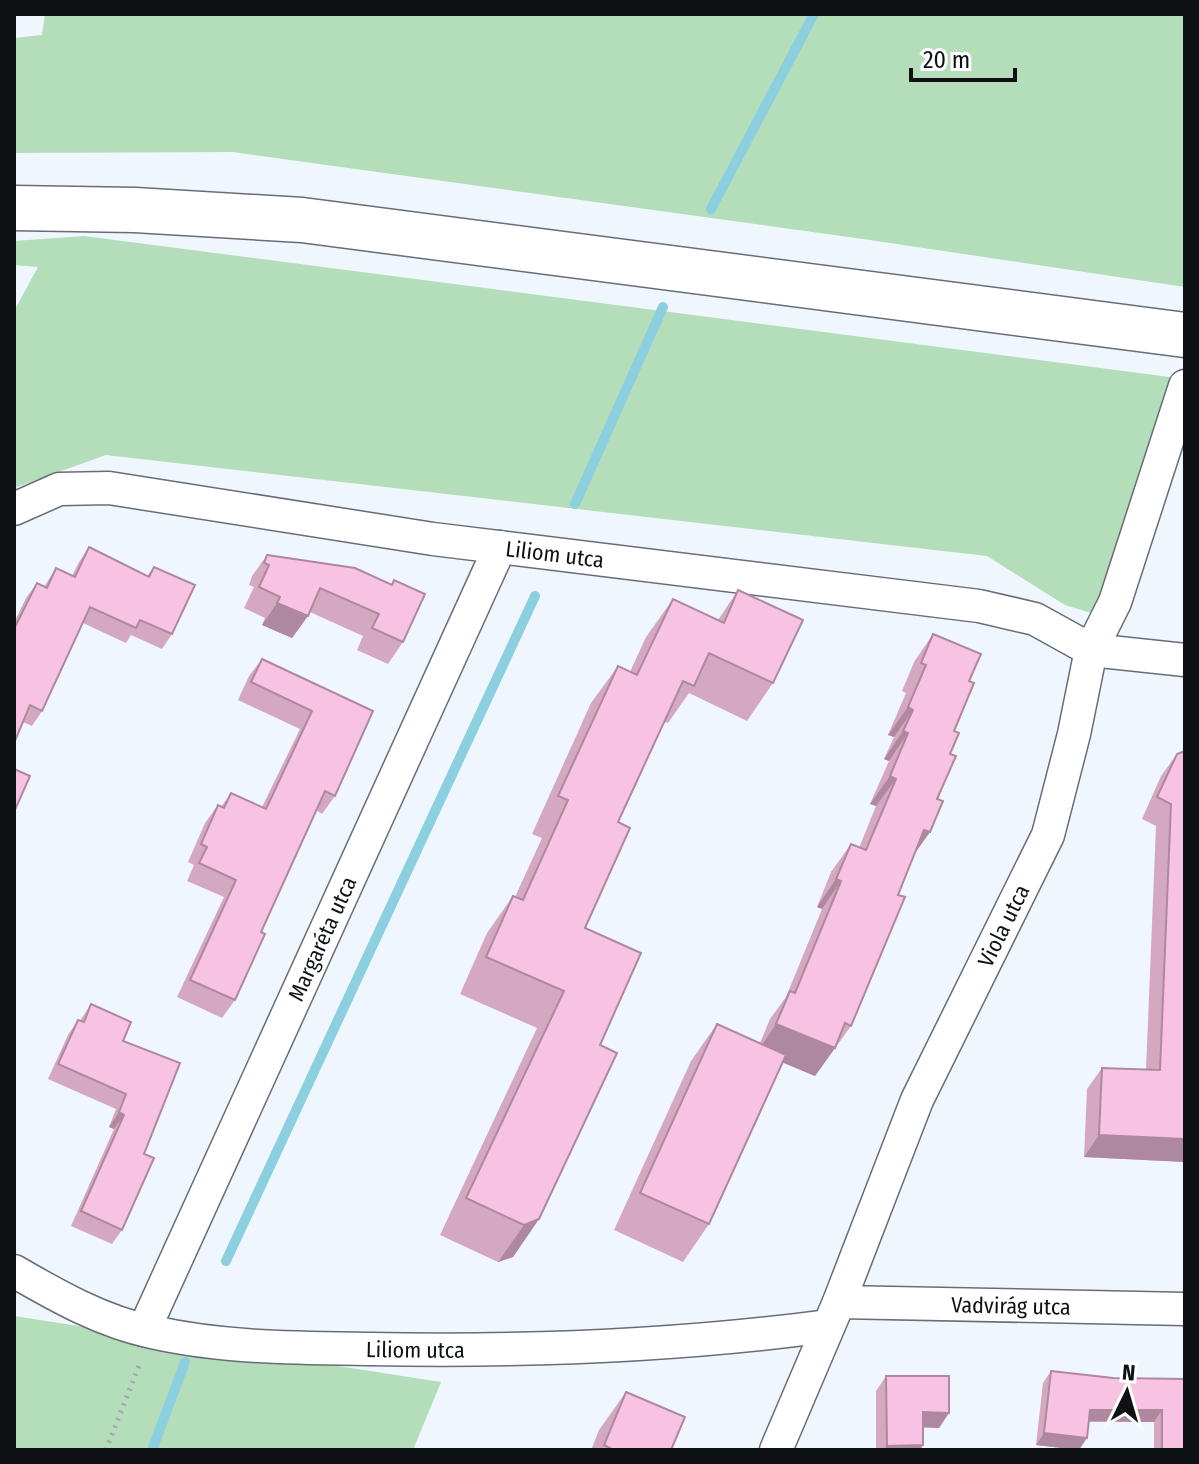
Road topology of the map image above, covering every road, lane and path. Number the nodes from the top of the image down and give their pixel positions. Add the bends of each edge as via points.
1 (14, 208) edge
2 (1185, 335) edge
3 (1185, 386) edge
4 (14, 509) edge
5 (500, 547) junction
6 (1091, 650) junction
7 (1185, 660) edge
8 (14, 1271) edge
9 (1185, 1309) edge
10 (834, 1314) junction
11 (148, 1331) junction
12 (106, 1450) edge
13 (776, 1450) edge

1 - 2 main road via 302,220
3 - 6 street, Viola utca via 1115,602
4 - 5 street, Liliom utca via 59,489 109,488
5 - 6 street, Liliom utca via 979,606 1035,619
5 - 11 street, Margaréta utca
6 - 7 street
6 - 10 street, Viola utca via 1048,835 917,1100
8 - 11 street, Liliom utca via 70,1303
9 - 10 street, Vadvirág utca
10 - 11 street, Liliom utca via 723,1339 453,1351 263,1347
10 - 13 street, Viola utca
11 - 12 path

